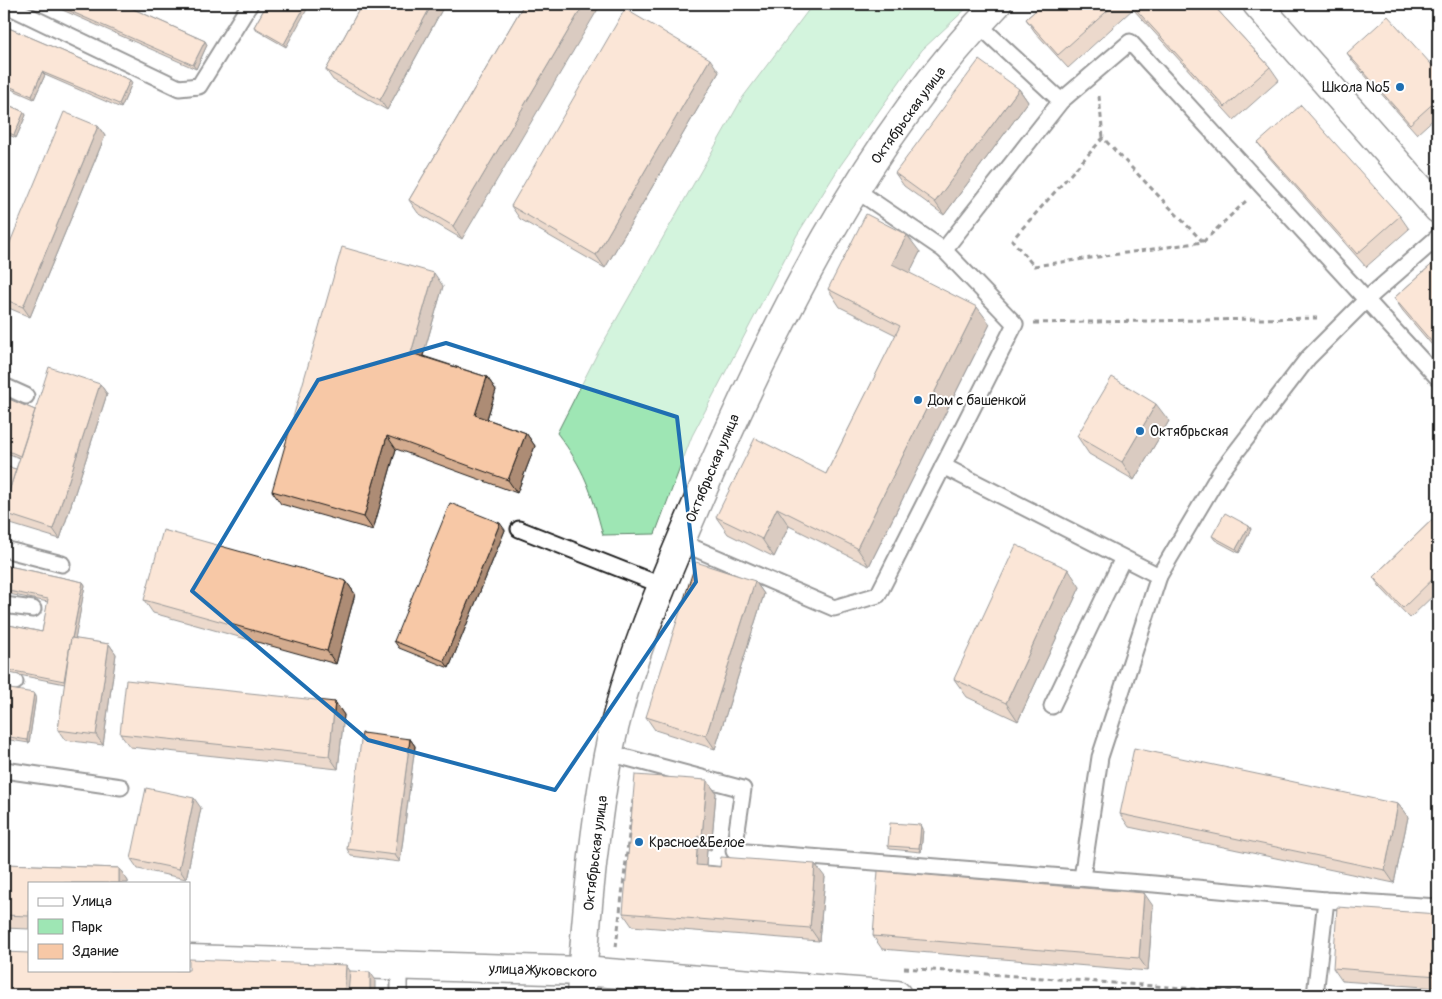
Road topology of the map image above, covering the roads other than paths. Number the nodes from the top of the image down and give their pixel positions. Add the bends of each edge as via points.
1 (4, 4) edge
2 (250, 4) edge
3 (997, 4) edge
4 (1257, 4) edge
5 (978, 24) junction
6 (1061, 101) junction
7 (856, 190) junction
8 (1438, 209) edge
9 (1438, 237) edge
10 (944, 250) junction
11 (1367, 299) junction
12 (1438, 378) edge
13 (4, 386) edge
14 (26, 396) dead end
15 (943, 466) junction
16 (519, 529) dead end
17 (680, 542) junction
18 (4, 549) edge
19 (1123, 558) junction
20 (62, 564) dead end
21 (1159, 576) junction
22 (661, 585) junction
23 (4, 605) edge
24 (33, 609) dead end
25 (1052, 706) dead end
26 (609, 753) junction
27 (4, 770) edge
28 (122, 787) dead end
29 (1082, 878) junction
30 (1326, 900) junction
31 (1438, 907) edge
32 (190, 959) edge
33 (399, 965) junction
34 (582, 983) edge
35 (399, 995) edge
36 (897, 995) edge
37 (1315, 995) edge

1 - 2 lane via 179,88 199,86
3 - 5 street, Октябрьская улица
4 - 8 street
5 - 6 lane
5 - 7 street, Октябрьская улица via 913,105
6 - 10 lane
6 - 11 lane via 1130,42
7 - 10 lane
7 - 17 street, Октябрьская улица via 791,301 740,403
9 - 11 lane
10 - 15 lane via 1015,324
11 - 12 lane
11 - 21 lane via 1308,358 1220,473
13 - 14 lane
15 - 17 lane via 878,594 834,608
15 - 19 lane
16 - 22 lane
17 - 22 street, Октябрьская улица
18 - 20 lane
19 - 21 lane
19 - 25 lane
21 - 29 lane via 1100,757
22 - 26 street, Октябрьская улица via 629,674
23 - 24 lane
26 - 29 lane via 743,789 734,851
26 - 34 street, Октябрьская улица via 591,859
27 - 28 lane
29 - 30 lane
30 - 31 lane
30 - 37 lane
32 - 33 street, улица Жуковского
33 - 34 street, улица Жуковского
33 - 35 lane
34 - 36 street, улица Жуковского

